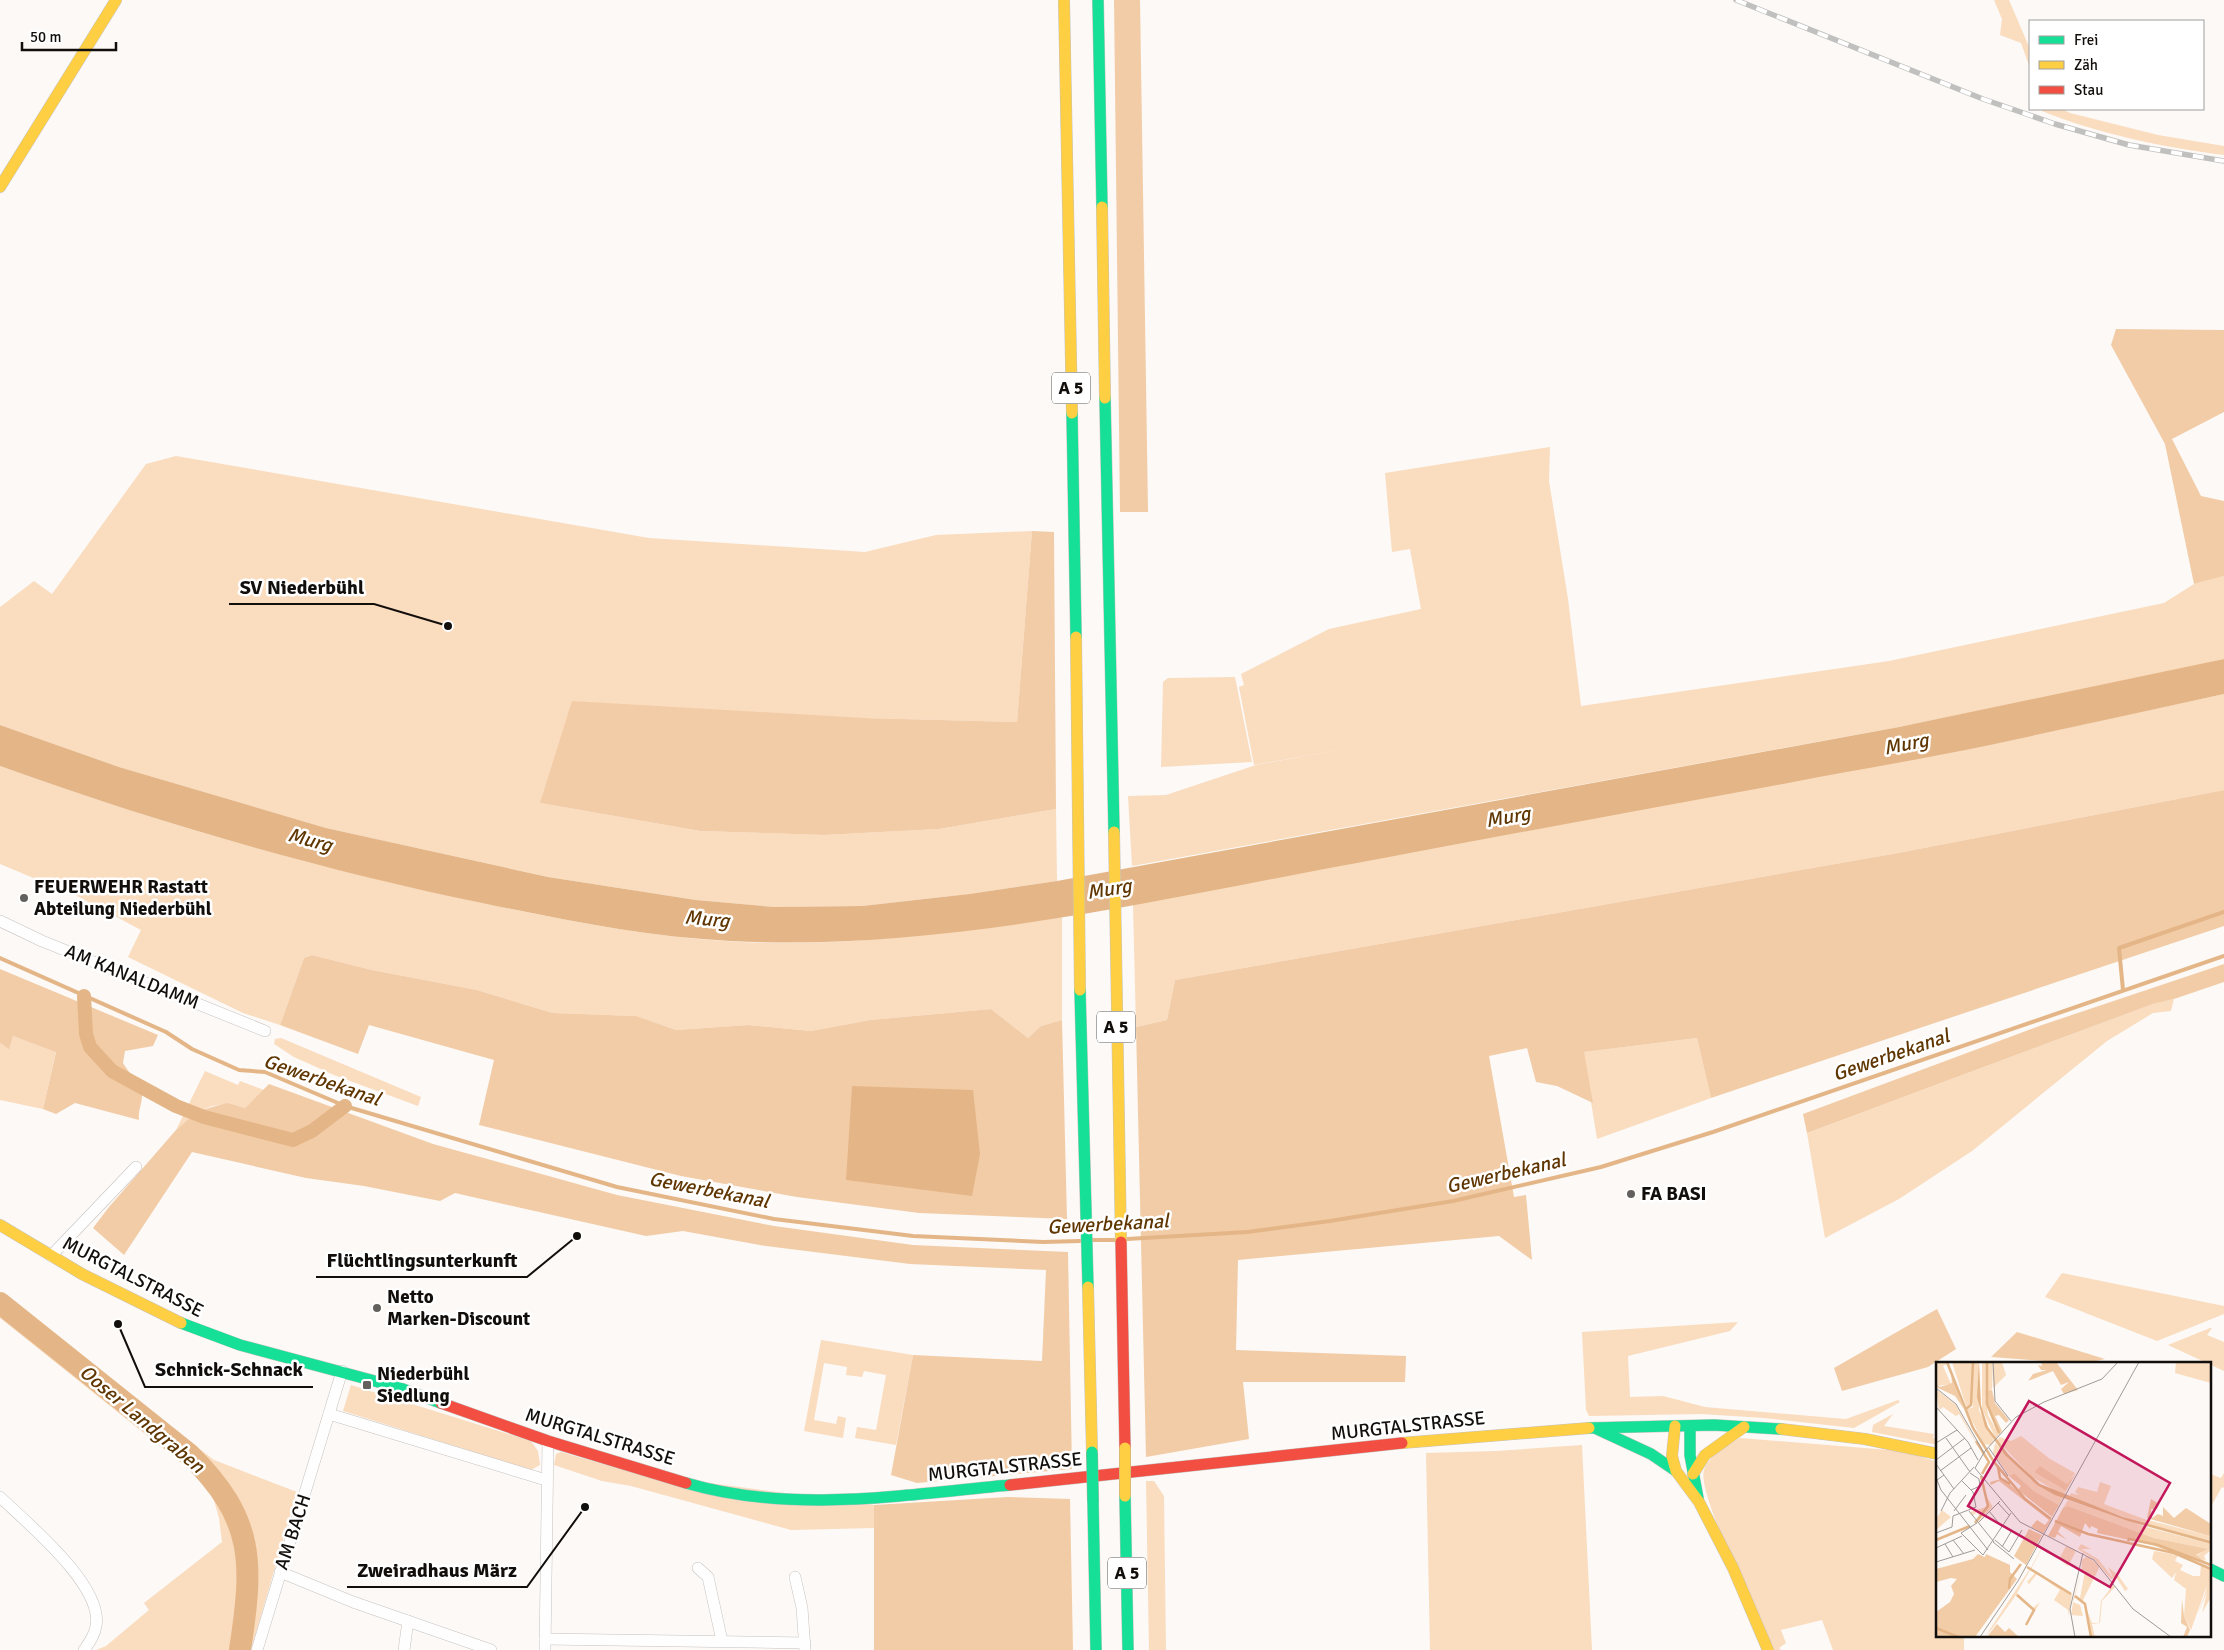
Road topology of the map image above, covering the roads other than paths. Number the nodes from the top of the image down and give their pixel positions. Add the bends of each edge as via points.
1 (116, 0) edge
2 (1064, 0) edge
3 (1098, 0) edge
4 (0, 187) edge
5 (0, 922) edge
6 (265, 1031) dead end
7 (136, 1167) dead end
8 (0, 1225) edge
9 (51, 1256) junction
10 (342, 1371) junction
11 (329, 1414) junction
12 (1675, 1426) junction
13 (1690, 1426) junction
14 (1593, 1427) junction
15 (1744, 1427) junction
16 (548, 1441) junction
17 (1936, 1454) edge
18 (1676, 1471) junction
19 (1693, 1474) junction
20 (546, 1480) junction
21 (0, 1497) edge
22 (1698, 1502) junction
23 (698, 1568) dead end
24 (2212, 1570) edge
25 (280, 1572) junction
26 (2224, 1576) edge
27 (794, 1577) dead end
28 (408, 1621) junction
29 (722, 1642) junction
30 (545, 1645) edge
31 (677, 1645) edge
32 (805, 1646) edge
33 (84, 1650) edge
34 (257, 1650) edge
35 (404, 1650) edge
36 (491, 1650) edge
37 (1096, 1650) edge
38 (1128, 1650) edge
39 (1768, 1650) edge

1 - 4 main road
2 - 37 main road, A 5, bridge via 1079,776 1079,932
3 - 38 main road, A 5, bridge
5 - 6 street, AM KANALDAMM
7 - 9 street
8 - 9 main road, MURGTALSTRASSE
9 - 10 main road, MURGTALSTRASSE via 185,1325 240,1345
10 - 11 street
10 - 16 main road, MURGTALSTRASSE via 397,1387
11 - 20 street
11 - 25 street, AM BACH
12 - 13 main road, MURGTALSTRASSE
12 - 14 main road, MURGTALSTRASSE
12 - 18 main road via 1672,1456
13 - 15 main road, MURGTALSTRASSE
13 - 19 main road
14 - 16 main road, MURGTALSTRASSE via 838,1501 777,1499 714,1491
14 - 18 main road via 1652,1454
15 - 17 main road, MURGTALSTRASSE via 1857,1438
15 - 19 main road via 1705,1456
16 - 20 street
18 - 22 main road
19 - 22 main road
20 - 30 street
21 - 33 street via 65,1560 84,1586 96,1611 96,1626
22 - 39 main road via 1733,1568
23 - 29 street via 708,1577
24 - 26 main road
25 - 28 street
25 - 34 street, AM BACH
27 - 32 street via 802,1608
28 - 35 street
28 - 36 street
29 - 31 street
29 - 32 street
30 - 31 street

